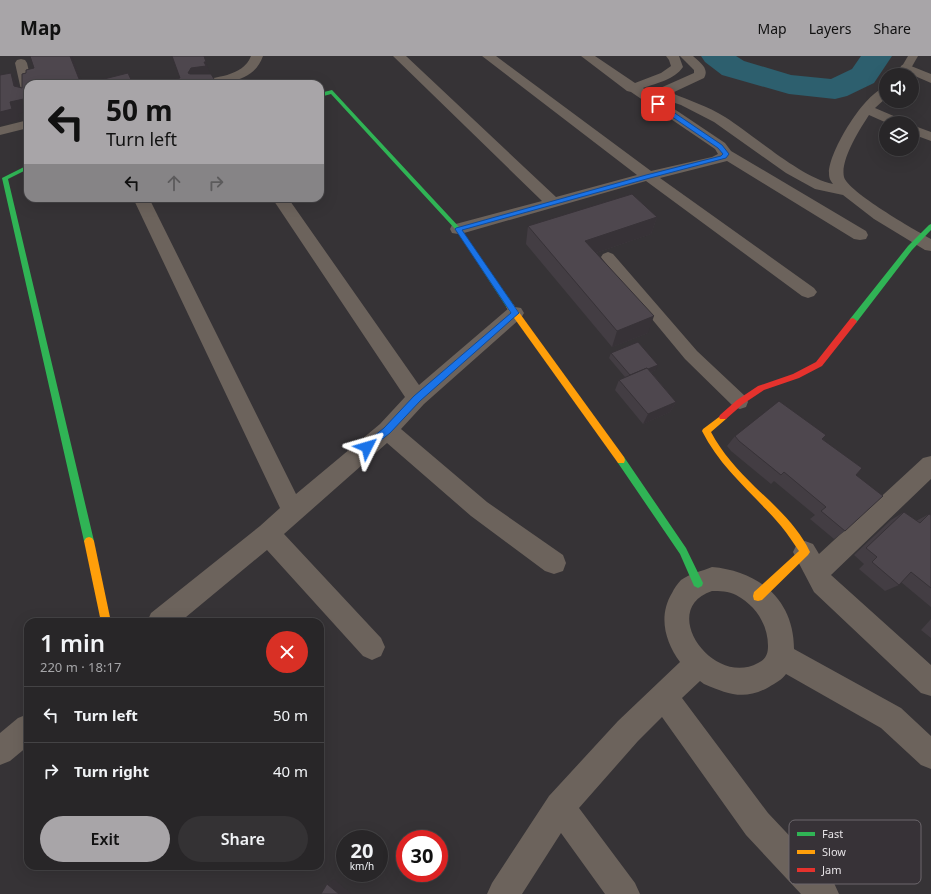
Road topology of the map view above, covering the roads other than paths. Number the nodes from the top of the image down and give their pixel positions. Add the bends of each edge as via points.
1 (257, 56) edge
2 (399, 56) edge
3 (488, 56) edge
4 (587, 56) edge
5 (672, 56) edge
6 (686, 56) edge
7 (913, 56) edge
8 (21, 63) dead end
9 (905, 68) edge
10 (919, 76) edge
11 (931, 79) edge
12 (25, 80) edge
13 (216, 80) edge
14 (632, 88) junction
15 (324, 94) edge
16 (879, 97) edge
17 (866, 109) junction
18 (882, 116) edge
19 (24, 125) edge
20 (0, 131) edge
21 (919, 132) edge
22 (931, 138) edge
23 (726, 154) junction
24 (24, 168) edge
25 (648, 176) junction
26 (849, 192) junction
27 (143, 202) edge
28 (283, 202) edge
29 (554, 202) junction
30 (931, 226) edge
31 (458, 229) junction
32 (860, 235) dead end
33 (924, 242) edge
34 (608, 257) dead end
35 (808, 292) dead end
36 (515, 313) junction
37 (417, 398) junction
38 (740, 402) junction
39 (387, 430) junction
40 (931, 465) edge
41 (293, 511) junction
42 (268, 534) junction
43 (811, 562) junction
44 (554, 563) dead end
45 (698, 583) junction
46 (758, 596) junction
47 (105, 618) edge
48 (165, 618) edge
49 (372, 647) dead end
50 (781, 656) junction
51 (698, 664) junction
52 (931, 683) edge
53 (664, 697) junction
54 (24, 731) edge
55 (0, 750) edge
56 (931, 755) edge
57 (560, 808) junction
58 (789, 858) edge
59 (813, 884) edge
60 (503, 894) edge
61 (624, 894) edge
62 (823, 894) edge

1 - 13 street via 255,64 250,69
2 - 29 street
3 - 25 street
4 - 14 street
5 - 14 street via 677,68 665,76
6 - 26 street via 700,69 700,75 663,92 720,120 791,170 820,186
7 - 9 lane
8 - 12 street
10 - 11 street
14 - 23 street via 720,146
15 - 31 street via 332,92
16 - 17 street
17 - 18 street
17 - 26 street via 844,146 836,174 837,180
19 - 20 street
21 - 22 street
23 - 25 street via 717,160
23 - 32 street
24 - 47 street via 5,178
25 - 29 street
25 - 35 street
26 - 33 street
27 - 41 street
28 - 37 street
29 - 31 street
30 - 33 street
31 - 36 street
33 - 38 street via 819,364 796,376 761,388
34 - 38 lane via 691,355
36 - 37 street
36 - 45 street via 649,500
37 - 39 street
38 - 43 street via 706,431 709,440 736,474 785,523
39 - 41 street
39 - 44 street via 479,509
40 - 43 street
41 - 42 street
42 - 48 street
42 - 49 street
43 - 46 street
43 - 52 street via 822,584
45 - 46 street via 712,579 727,581 743,586
45 - 51 street via 687,591 679,603 676,618 686,650
46 - 50 street via 770,609 778,624 782,640
50 - 51 street via 774,669 763,678 748,683 730,682
50 - 56 street via 891,718
51 - 53 street
53 - 57 street via 628,730
53 - 58 street via 756,824
54 - 55 street
57 - 60 street
57 - 61 street
59 - 62 street

